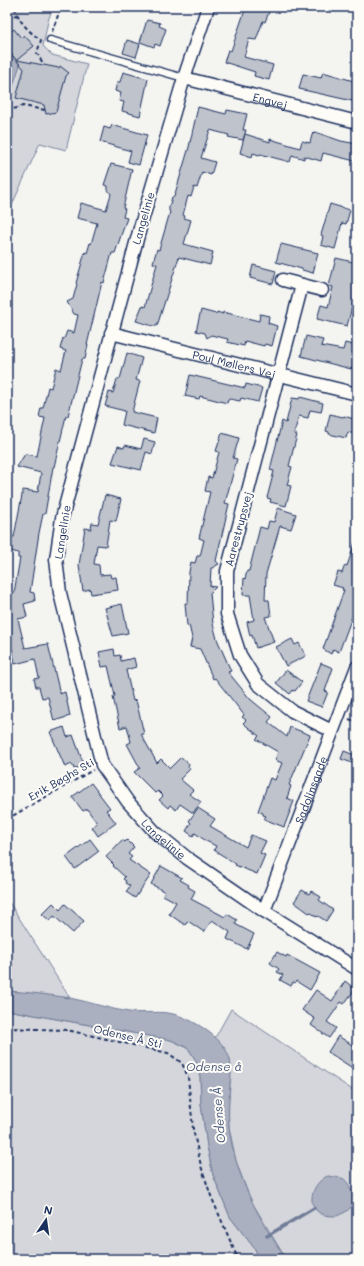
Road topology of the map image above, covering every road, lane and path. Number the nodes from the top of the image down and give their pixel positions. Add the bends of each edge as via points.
1 (15, 7) edge
2 (61, 7) edge
3 (208, 7) edge
4 (17, 15) junction
5 (7, 17) edge
6 (50, 40) joint
7 (44, 65) dead end
8 (184, 78) junction
9 (45, 110) dead end
10 (7, 111) edge
11 (357, 122) edge
12 (283, 280) dead end
13 (302, 285) junction
14 (322, 290) dead end
15 (111, 333) junction
16 (278, 374) junction
17 (357, 394) edge
18 (357, 667) edge
19 (332, 731) junction
20 (102, 765) junction
21 (7, 819) edge
22 (264, 912) junction
23 (357, 969) edge
24 (7, 1028) edge
25 (238, 1259) edge

1 - 4 path
2 - 6 path
3 - 8 street, Langelinie
4 - 5 path
4 - 7 path via 30,32 41,40 36,53
6 - 8 lane
8 - 11 street, Engvej
8 - 15 street, Langelinie
9 - 10 path via 23,106
12 - 13 street
13 - 14 street
13 - 16 street, Aarestrupsvej
15 - 16 street, Poul Møllers Vej
15 - 20 street, Langelinie via 62,518 56,559 60,593
16 - 17 street, Poul Møllers Vej
16 - 19 street, Aarestrupsvej via 227,571 228,614 240,655 258,684 292,711
18 - 19 street, Sadolinsgade
19 - 22 street, Sadolinsgade
20 - 21 path, Erik Bøghs Sti
20 - 22 street, Langelinie via 128,802 155,832 187,858
22 - 23 street, Langelinie
24 - 25 path, Odense Å Sti via 67,1030 168,1053 182,1063 188,1077 193,1129 201,1166

